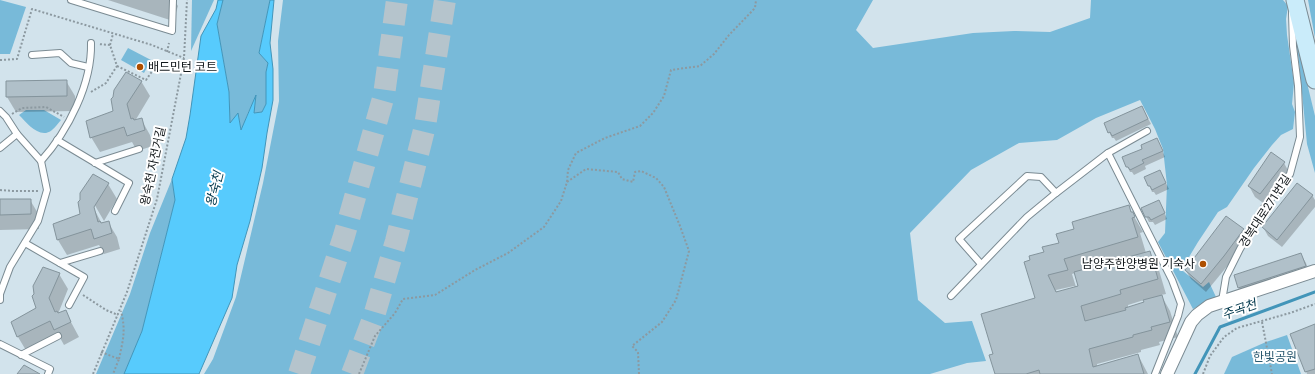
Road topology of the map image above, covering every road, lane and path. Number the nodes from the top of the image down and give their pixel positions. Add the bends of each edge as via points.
1 (71, 0) edge
2 (173, 0) edge
3 (187, 0) edge
4 (756, 0) edge
5 (1292, 0) edge
6 (1296, 0) edge
7 (113, 34) junction
8 (169, 43) dead end
9 (91, 44) joint
10 (110, 45) junction
11 (167, 52) junction
12 (32, 55) dead end
13 (184, 58) junction
14 (0, 60) edge
15 (117, 66) junction
16 (88, 67) junction
17 (155, 67) dead end
18 (1315, 80) edge
19 (80, 99) junction
20 (0, 111) edge
21 (6, 117) junction
22 (69, 120) junction
23 (1147, 132) dead end
24 (17, 134) junction
25 (57, 140) junction
26 (0, 148) edge
27 (139, 149) dead end
28 (1108, 153) junction
29 (41, 161) junction
30 (95, 163) junction
31 (567, 182) junction
32 (47, 188) junction
33 (0, 190) edge
34 (1056, 193) junction
35 (115, 212) dead end
36 (25, 243) junction
37 (100, 251) dead end
38 (60, 263) junction
39 (981, 264) junction
40 (1315, 271) edge
41 (76, 291) junction
42 (951, 296) dead end
43 (0, 300) edge
44 (1222, 301) junction
45 (1315, 304) edge
46 (69, 306) dead end
47 (120, 310) junction
48 (118, 315) junction
49 (1262, 322) junction
50 (58, 336) dead end
51 (0, 344) edge
52 (101, 352) junction
53 (21, 355) junction
54 (119, 359) junction
55 (48, 374) edge
56 (93, 374) edge
57 (113, 374) edge
58 (359, 374) edge
59 (639, 374) edge
60 (1155, 374) edge
61 (1167, 374) edge
62 (1203, 374) edge
63 (1272, 374) edge

1 - 2 lane via 172,31
3 - 13 path, 왕숙천 자전거길
4 - 31 path via 755,8 700,66 671,70 664,96 653,114 640,126 605,138 576,153 568,170
5 - 44 lane, 경복대로271번길 via 1300,137 1290,174 1263,209 1240,249 1226,277
6 - 18 street
7 - 10 path
7 - 11 path
7 - 14 path via 32,9 17,59
8 - 11 path
9 - 10 path
9 - 16 lane
10 - 15 path
11 - 13 path
12 - 16 lane via 60,53 71,63
13 - 47 path, 왕숙천 자전거길 via 157,199
15 - 17 path via 146,80
15 - 19 path via 106,83
16 - 19 lane
19 - 22 lane
20 - 21 lane
21 - 22 path via 22,108 46,107
21 - 24 lane
22 - 25 lane
23 - 28 lane
24 - 26 lane
24 - 29 lane
25 - 29 lane
25 - 30 lane
27 - 30 lane
28 - 34 lane
28 - 60 lane via 1172,280 1181,304
29 - 32 lane
30 - 35 lane via 129,183
31 - 58 path via 561,201 544,227 508,253 435,295 403,300 375,336
31 - 59 path via 586,169 618,172 622,179 633,182 635,172 641,171 656,178 664,187 680,226 689,252 676,300 662,322 632,346 638,352
32 - 33 path via 36,191
32 - 36 lane via 38,221
34 - 39 lane via 1027,217
34 - 39 lane via 1041,177 1027,176 959,239
36 - 38 lane
36 - 43 lane via 10,267
37 - 38 lane
38 - 41 lane via 84,277
39 - 42 lane
40 - 44 street
41 - 46 lane
41 - 48 path
44 - 61 street via 1197,315
45 - 49 path
47 - 48 path, 왕숙천 자전거길
47 - 54 path via 124,333
48 - 52 path, 왕숙천 자전거길
49 - 62 path via 1237,328 1224,337 1210,356
49 - 63 path
50 - 53 lane
51 - 53 lane
52 - 54 path
52 - 56 path, 왕숙천 자전거길
53 - 55 lane via 50,369
54 - 57 path

